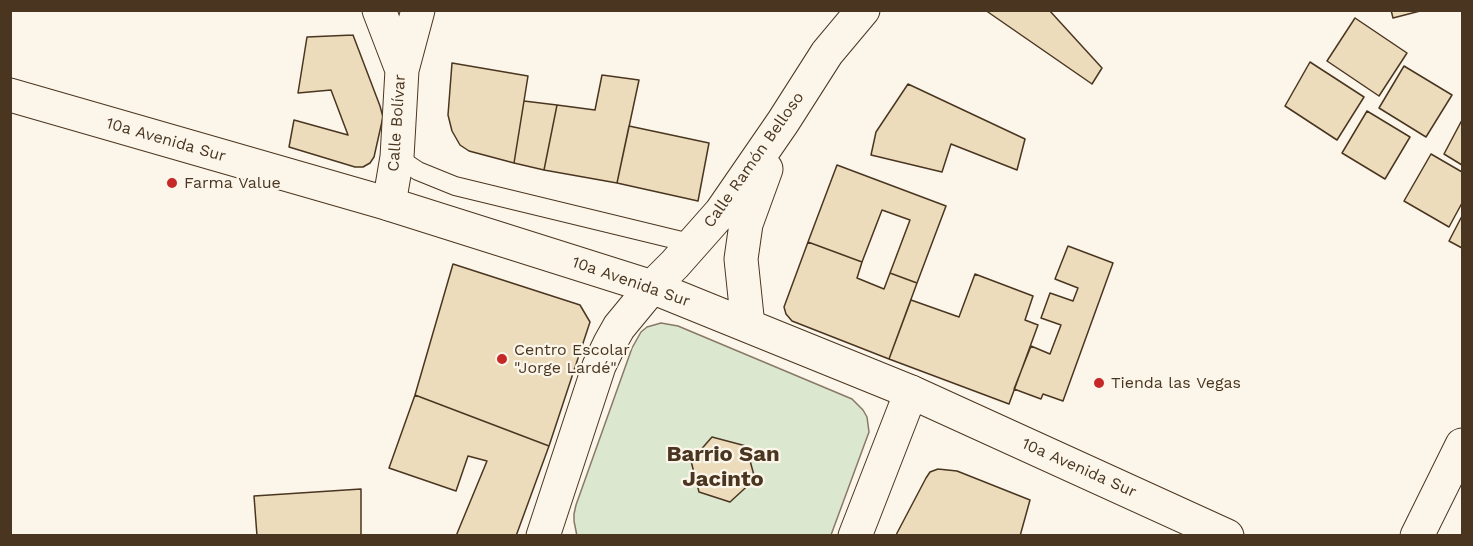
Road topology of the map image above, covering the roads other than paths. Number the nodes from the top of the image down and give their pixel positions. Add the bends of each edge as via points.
1 (380, 10) edge
2 (418, 10) edge
3 (863, 10) edge
4 (402, 70) junction
5 (10, 95) edge
6 (783, 122) junction
7 (397, 157) junction
8 (388, 204) junction
9 (694, 244) junction
10 (652, 287) junction
11 (748, 326) junction
12 (911, 392) junction
13 (1462, 445) edge
14 (543, 536) edge
15 (855, 536) edge
16 (1227, 536) edge
17 (1417, 536) edge

1 - 4 main road, Calle Bolívar
2 - 4 main road
3 - 6 main road, Calle Ramón Belloso via 827,53
4 - 7 main road, Calle Bolívar
5 - 8 main road, 10a Avenida Sur
6 - 9 main road, Calle Ramón Belloso
6 - 11 main road via 746,224 741,259
7 - 8 main road, Calle Bolívar
7 - 9 lane via 418,171 455,186
8 - 10 main road, 10a Avenida Sur
9 - 10 main road, Calle Ramón Belloso
10 - 11 main road, 10a Avenida Sur
10 - 14 main road, Calle Ramón Belloso via 619,327 599,366
11 - 12 main road, 10a Avenida Sur
12 - 15 main road
12 - 16 main road, 10a Avenida Sur
13 - 17 main road

